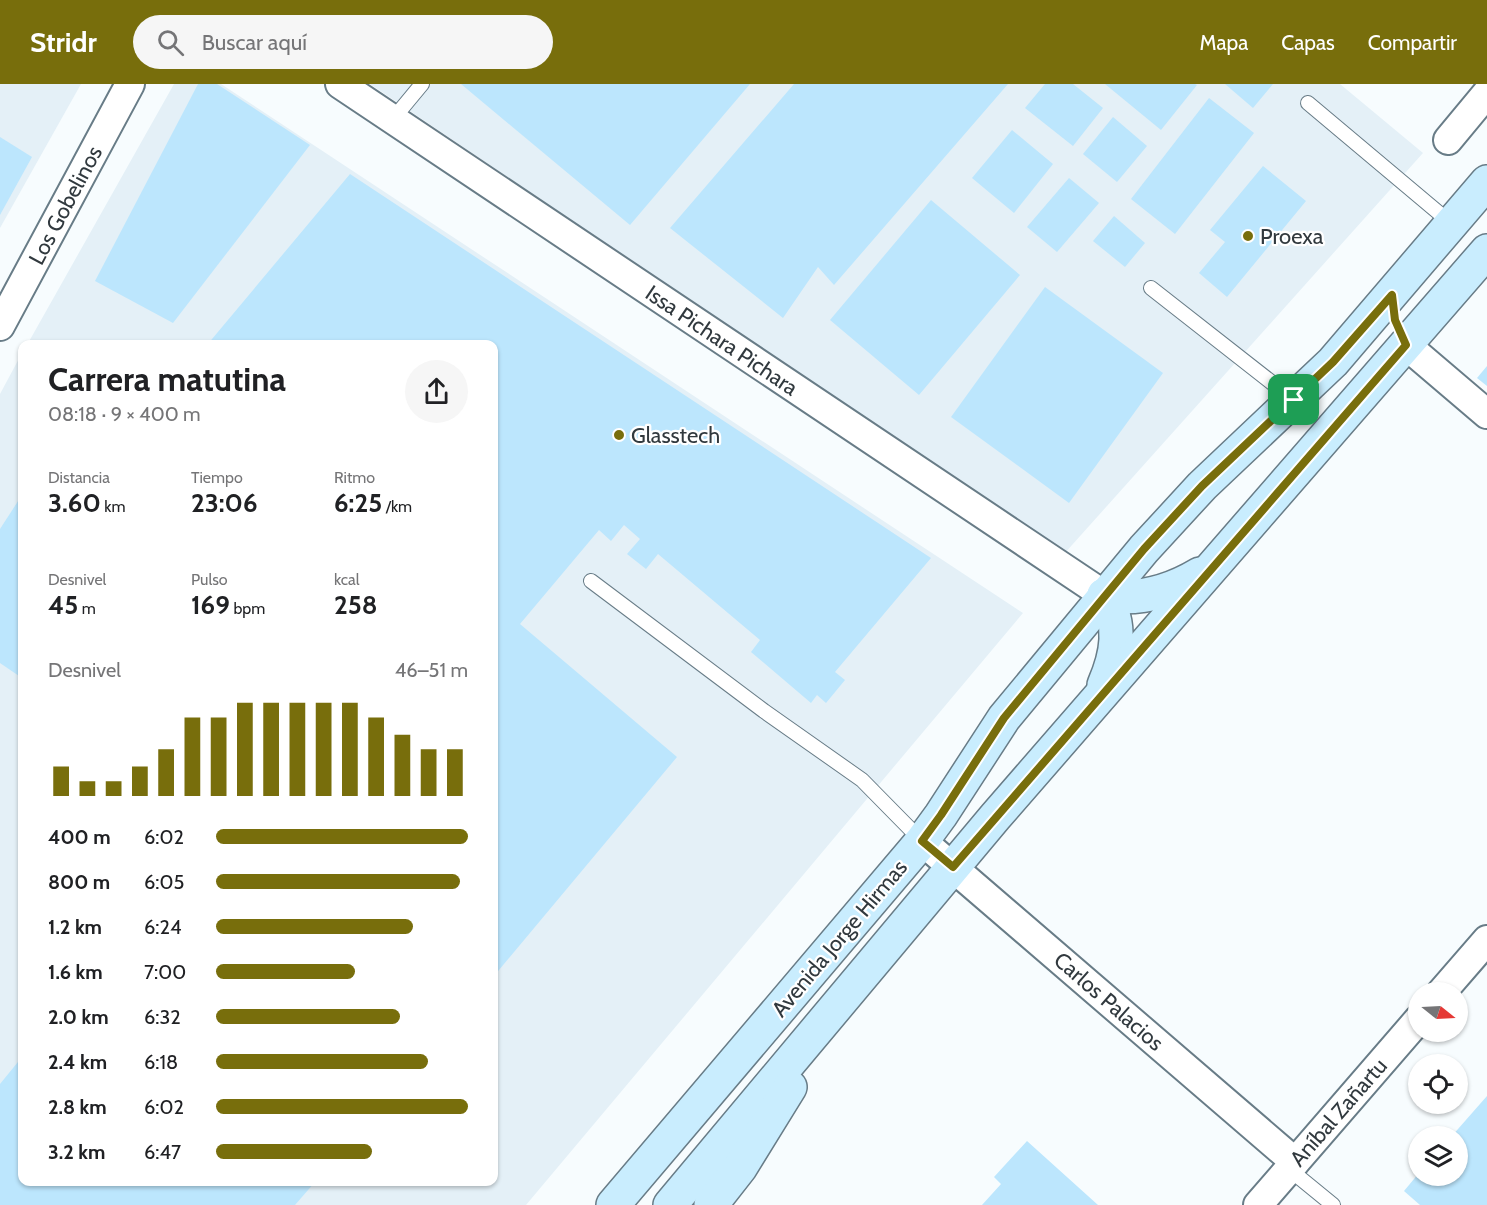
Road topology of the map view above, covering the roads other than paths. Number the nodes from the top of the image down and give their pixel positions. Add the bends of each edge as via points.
1 (130, 84) edge
2 (340, 84) edge
3 (422, 84) edge
4 (1487, 93) edge
5 (1308, 103) dead end
6 (393, 119) junction
7 (1448, 140) dead end
8 (1487, 182) edge
9 (1452, 224) junction
10 (1487, 251) edge
11 (1151, 288) dead end
12 (1392, 295) junction
13 (0, 326) edge
14 (1406, 345) junction
15 (1294, 400) junction
16 (1487, 414) edge
17 (1214, 564) junction
18 (591, 581) dead end
19 (1104, 595) junction
20 (1099, 697) junction
21 (922, 841) junction
22 (953, 867) junction
23 (1487, 940) edge
24 (1451, 982) edge
25 (848, 994) junction
26 (1408, 1031) edge
27 (1292, 1166) junction
28 (613, 1205) edge
29 (670, 1205) edge
30 (711, 1205) edge
31 (1258, 1205) edge
32 (1333, 1205) edge

1 - 13 street, Los Gobelinos
2 - 6 street, Issa Pichara Pichara
3 - 6 lane
4 - 7 street
5 - 9 lane
6 - 19 street, Issa Pichara Pichara
8 - 9 street, Avenida Jorge Hirmas
9 - 12 street, Avenida Jorge Hirmas
10 - 14 street, Avenida Jorge Hirmas
11 - 15 lane
12 - 14 street via 1395,320
12 - 15 street, Avenida Jorge Hirmas
14 - 16 street
14 - 17 street, Avenida Jorge Hirmas
15 - 19 street, Avenida Jorge Hirmas via 1179,508
17 - 19 street via 1182,584 1150,595
17 - 20 street, Avenida Jorge Hirmas
18 - 21 lane via 862,780
19 - 20 street via 1116,617 1117,641
19 - 21 street, Avenida Jorge Hirmas via 1004,718
20 - 22 street, Avenida Jorge Hirmas
21 - 22 street, Carlos Palacios
21 - 28 street, Avenida Jorge Hirmas
22 - 25 street, Avenida Jorge Hirmas
22 - 27 street, Carlos Palacios
23 - 24 street
25 - 29 street, Avenida Jorge Hirmas
25 - 30 street via 759,1138
26 - 27 street, Aníbal Zañartu
27 - 31 street, Aníbal Zañartu
27 - 32 lane

